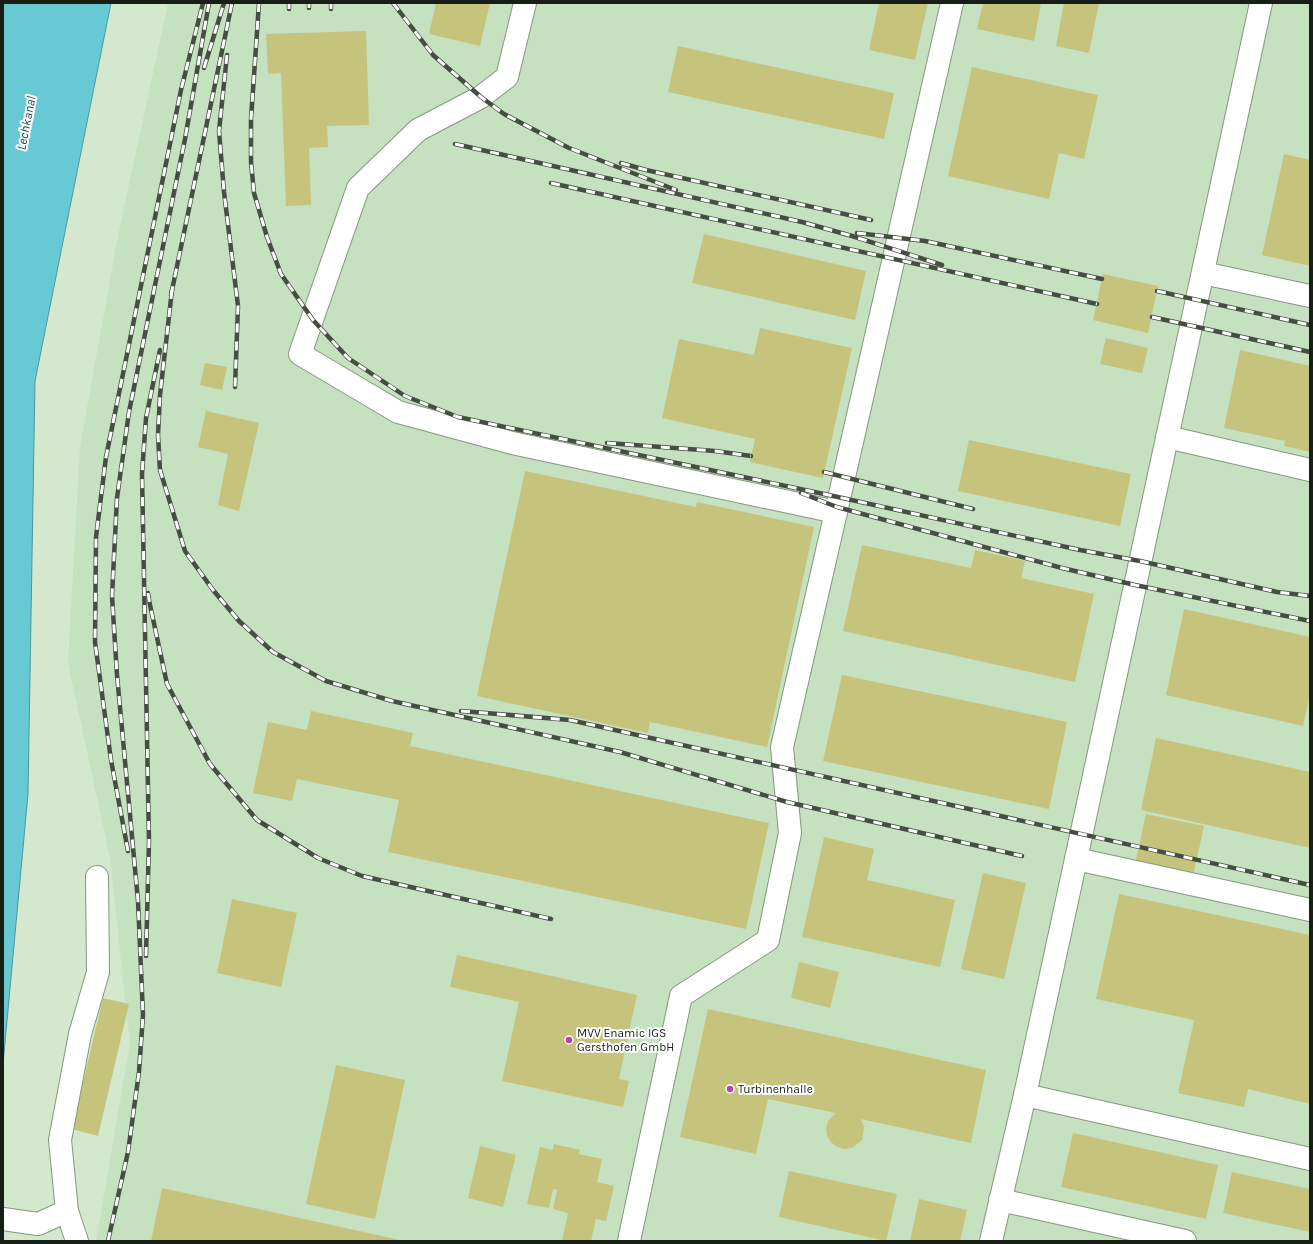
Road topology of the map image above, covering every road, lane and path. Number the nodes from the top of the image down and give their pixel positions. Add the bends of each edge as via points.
1 (525, 3) edge
2 (952, 3) edge
3 (1261, 3) edge
4 (1203, 273) junction
5 (1310, 296) edge
6 (1167, 437) junction
7 (1310, 470) edge
8 (836, 512) junction
9 (1076, 859) junction
10 (97, 877) dead end
11 (1310, 910) edge
12 (1025, 1095) junction
13 (1310, 1159) edge
14 (1000, 1200) junction
15 (67, 1210) junction
16 (3, 1220) edge
17 (77, 1241) edge
18 (629, 1241) edge
19 (991, 1241) edge
20 (1185, 1241) edge

1 - 8 lane via 507,77 481,97 418,130 358,188 300,354 398,412 512,443
2 - 8 lane
3 - 4 lane
4 - 5 lane
4 - 6 lane
6 - 7 lane
6 - 9 lane
8 - 18 lane via 782,747 790,833 768,940 681,996
9 - 11 lane
9 - 12 lane
10 - 15 lane via 98,972 80,1034 60,1140
12 - 13 lane
12 - 14 lane
14 - 19 lane
14 - 20 lane
15 - 16 lane via 38,1224
15 - 17 lane

